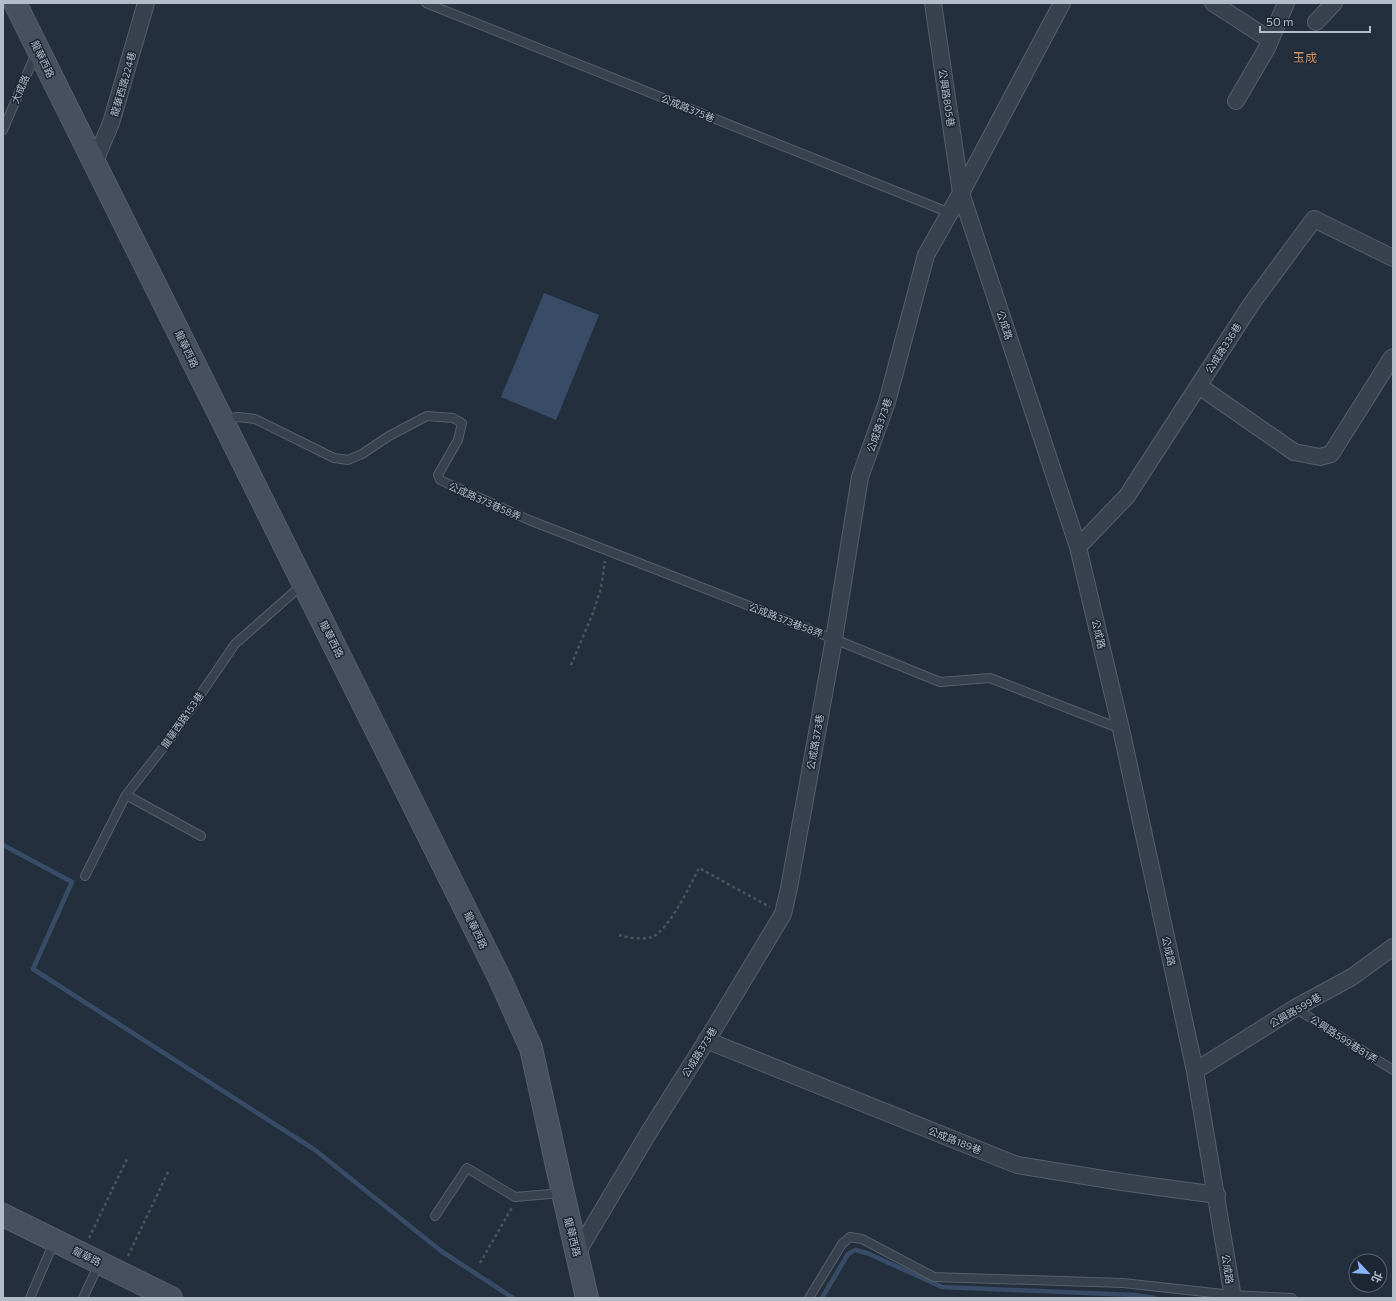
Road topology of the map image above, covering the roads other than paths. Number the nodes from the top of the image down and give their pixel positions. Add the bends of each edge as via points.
1 (15, 3) edge
2 (146, 3) edge
3 (426, 3) edge
4 (933, 3) edge
5 (1062, 3) edge
6 (1213, 3) edge
7 (1286, 3) edge
8 (1334, 3) edge
9 (1316, 22) dead end
10 (1270, 40) junction
11 (38, 49) junction
12 (1236, 102) dead end
13 (3, 130) edge
14 (94, 162) junction
15 (961, 193) junction
16 (950, 213) junction
17 (1393, 258) edge
18 (1393, 357) edge
19 (1199, 386) junction
20 (222, 420) junction
21 (1078, 547) junction
22 (304, 584) junction
23 (834, 639) junction
24 (1121, 728) junction
25 (126, 795) junction
26 (201, 836) dead end
27 (85, 876) dead end
28 (1393, 947) edge
29 (1295, 1008) junction
30 (706, 1040) junction
31 (1393, 1070) edge
32 (1195, 1071) junction
33 (563, 1193) junction
34 (1217, 1195) junction
35 (3, 1214) edge
36 (435, 1216) dead end
37 (55, 1240) junction
38 (577, 1253) junction
39 (91, 1258) junction
40 (1233, 1296) edge
41 (30, 1298) edge
42 (83, 1298) edge
43 (171, 1298) edge
44 (587, 1298) edge
45 (809, 1298) edge
46 (1292, 1298) edge

1 - 11 street, 龍華西路
2 - 14 street, 龍華西路224巷 via 111,123
3 - 16 lane, 公成路375巷
4 - 15 street, 公興路805巷
5 - 15 street
6 - 10 street
7 - 10 street
8 - 9 street
10 - 12 street
11 - 13 lane, 大成路
11 - 14 street, 龍華西路
14 - 20 street, 龍華西路
15 - 16 street, 公成路373巷
15 - 21 street, 公成路
16 - 23 street, 公成路373巷 via 926,255 887,402 860,477
17 - 19 street, 公成路336巷 via 1314,219 1252,303
18 - 19 street via 1331,454 1320,457 1294,452
19 - 21 street, 公成路336巷 via 1127,496
20 - 22 street, 龍華西路
20 - 23 lane, 公成路373巷58弄 via 238,417 255,419 334,458 348,460 427,416 453,418 462,423 458,440 438,475 440,480 529,520
21 - 24 street, 公成路
22 - 25 lane, 龍華西路153巷 via 235,644 170,739
22 - 33 street, 龍華西路 via 500,979 531,1048
23 - 24 lane, 公成路373巷58弄 via 940,682 990,678
23 - 30 street, 公成路373巷 via 783,914
24 - 32 street, 公成路
25 - 26 lane
25 - 27 lane, 龍華西路153巷
28 - 29 street, 公興路599巷 via 1352,977
29 - 31 lane, 公興路599巷81弄
29 - 32 street, 公興路599巷
30 - 34 street, 公成路189巷 via 1017,1165
30 - 38 street, 公成路373巷
32 - 34 street, 公成路
33 - 36 lane via 515,1196 467,1168
33 - 38 street, 龍華西路
34 - 40 street, 公成路
35 - 37 street, 龍華路
37 - 39 street, 龍華路
37 - 41 lane
38 - 44 street, 龍華西路
39 - 42 lane
39 - 43 street, 龍華路
40 - 45 lane via 1123,1283 934,1277 862,1239 850,1238 842,1244
40 - 46 lane

